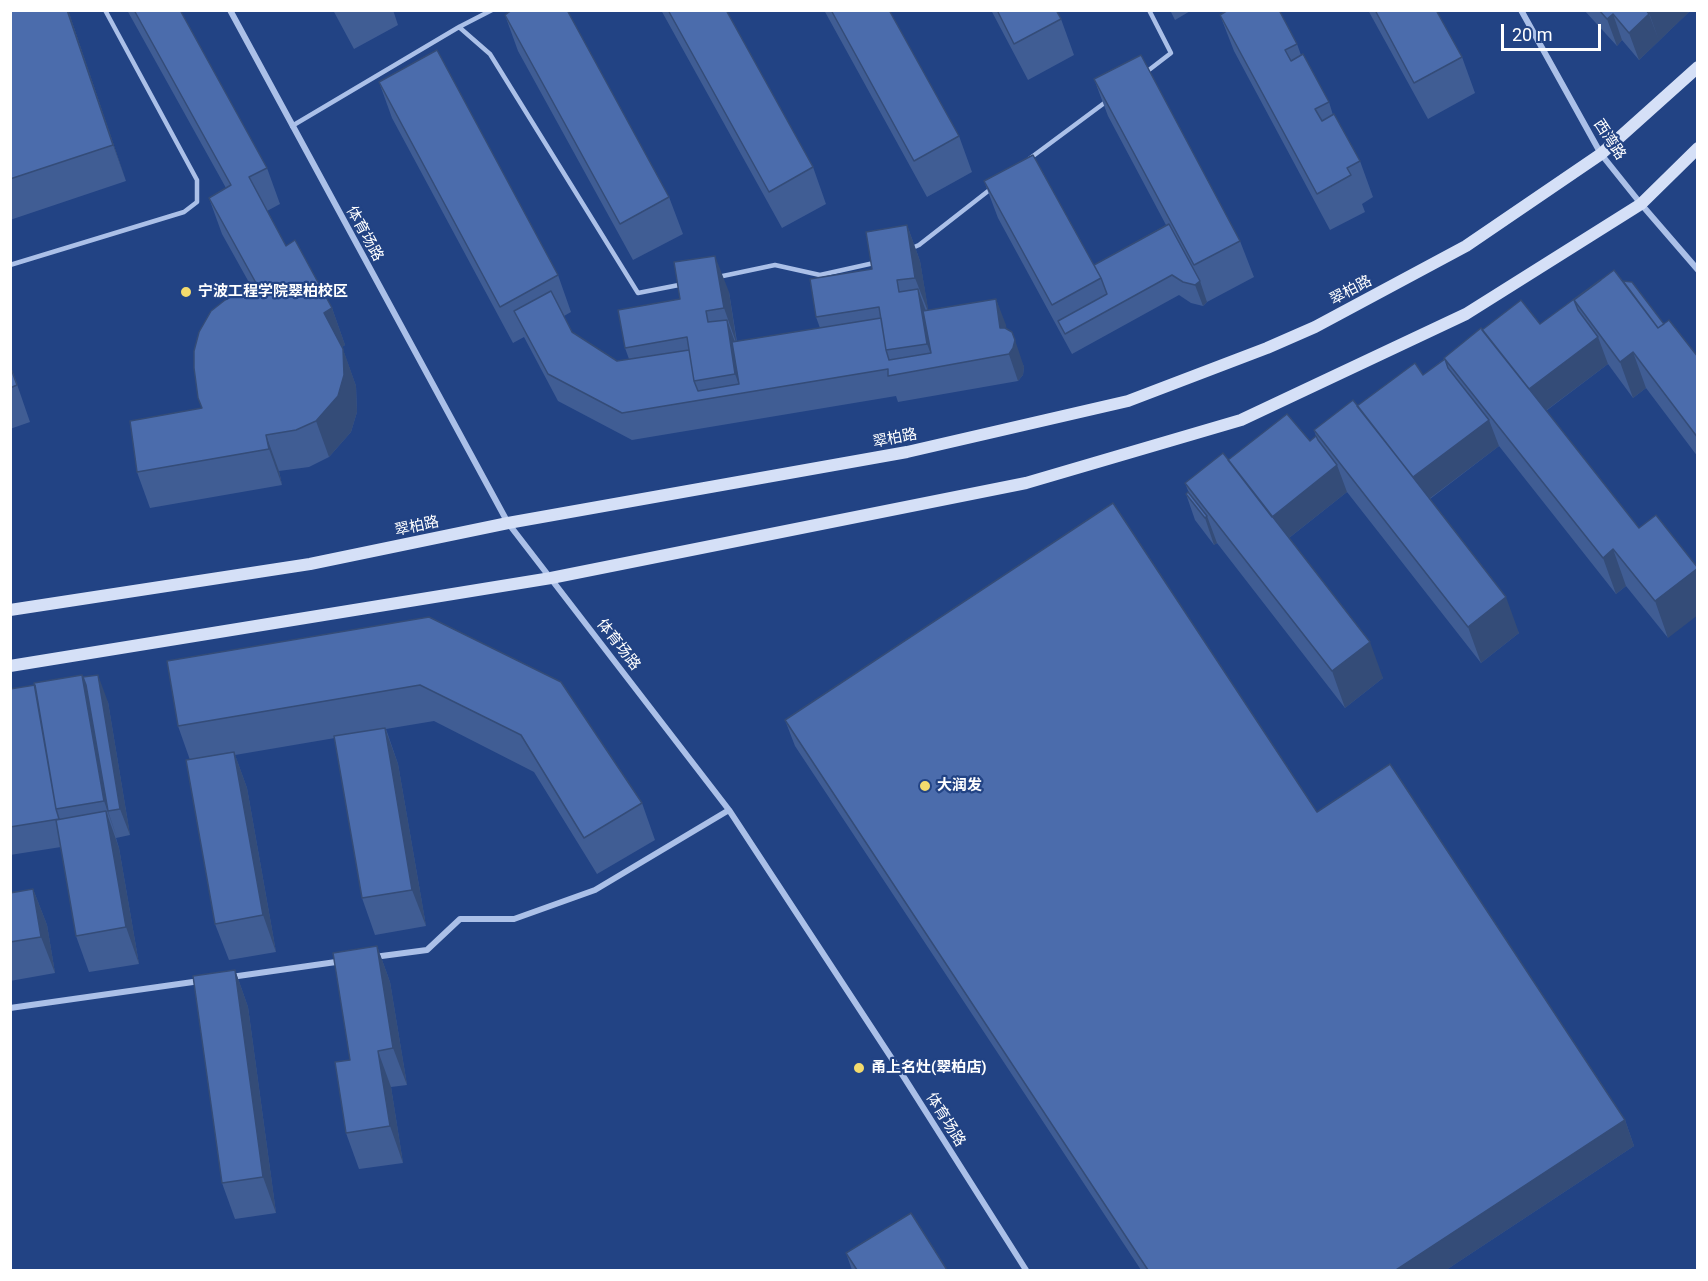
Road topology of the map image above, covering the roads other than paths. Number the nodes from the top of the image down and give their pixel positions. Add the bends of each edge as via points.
1 (105, 10) edge
2 (230, 10) edge
3 (492, 10) edge
4 (1149, 10) edge
5 (1521, 10) edge
6 (459, 27) junction
7 (1698, 67) edge
8 (1143, 74) edge
9 (1116, 95) edge
10 (292, 126) junction
11 (1698, 148) edge
12 (1601, 154) junction
13 (1022, 164) edge
14 (994, 186) edge
15 (1641, 204) junction
16 (901, 253) edge
17 (882, 261) edge
18 (10, 265) edge
19 (1698, 270) edge
20 (706, 279) edge
21 (695, 282) edge
22 (508, 523) junction
23 (551, 579) junction
24 (10, 610) edge
25 (10, 666) edge
26 (729, 810) junction
27 (369, 958) edge
28 (346, 961) edge
29 (219, 979) edge
30 (207, 980) edge
31 (10, 1008) edge
32 (1026, 1270) edge

1 - 18 lane via 197,180 197,202 184,212
2 - 10 street, 体育场路
3 - 6 lane
4 - 8 lane via 1171,53
5 - 12 street, 西湾路
6 - 10 lane
6 - 21 lane via 490,54 638,293
7 - 12 main road, 翠柏路
9 - 13 lane
10 - 22 street, 体育场路
11 - 15 main road
12 - 15 street, 西湾路
12 - 22 main road, 翠柏路 via 1466,246 1315,327 1128,401 907,452
14 - 16 lane via 920,245
15 - 19 street, 西湾路
15 - 23 main road via 1466,314 1241,420 1026,483
17 - 20 lane via 820,275 775,265
22 - 23 street, 体育场路
22 - 24 main road, 翠柏路 via 310,564
23 - 25 main road
23 - 26 street, 体育场路
26 - 27 street via 595,890 514,919 460,919 427,950
26 - 32 street, 体育场路
28 - 29 street
30 - 31 street

